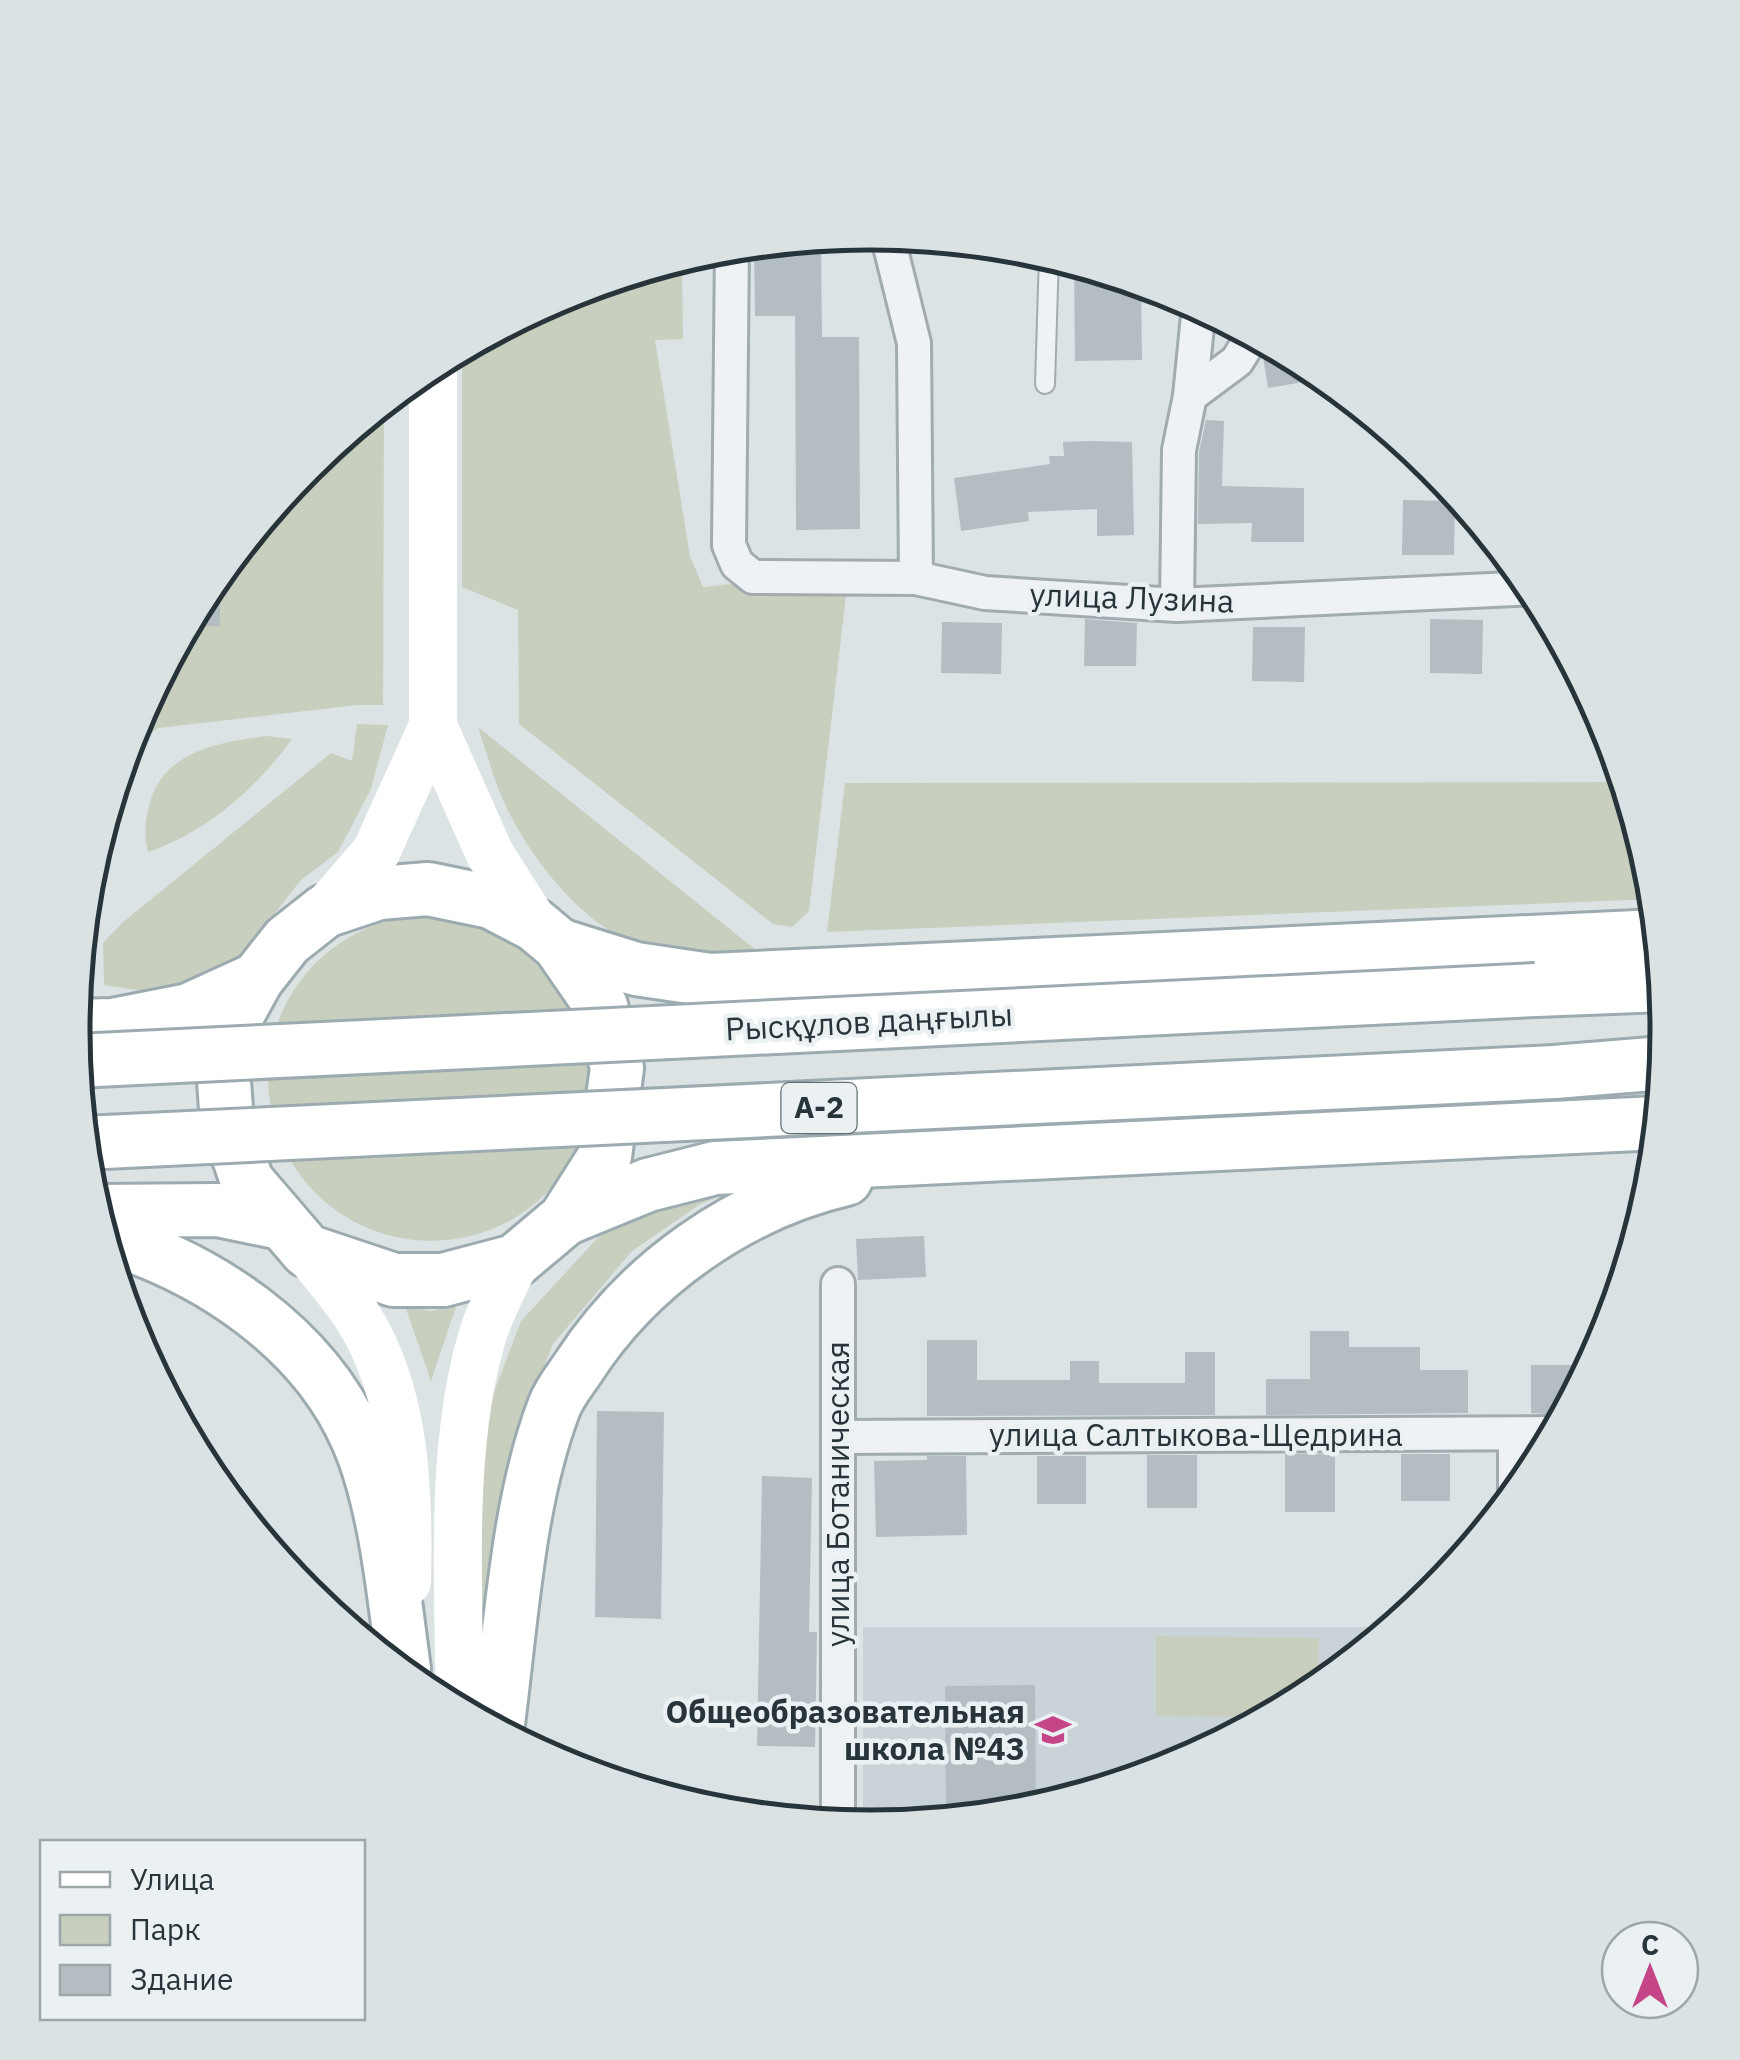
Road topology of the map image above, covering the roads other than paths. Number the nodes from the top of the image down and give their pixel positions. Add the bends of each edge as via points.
1 (891, 251) edge
2 (732, 263) edge
3 (1048, 271) edge
4 (1197, 322) edge
5 (1246, 347) edge
6 (433, 384) edge
7 (1045, 384) dead end
8 (1190, 396) junction
9 (916, 578) junction
10 (1513, 589) edge
11 (1176, 605) junction
12 (433, 726) junction
13 (326, 911) junction
14 (547, 935) junction
15 (1644, 937) edge
16 (257, 979) junction
17 (1648, 986) edge
18 (90, 1026) edge
19 (91, 1060) edge
20 (1649, 1064) edge
21 (1644, 1124) edge
22 (99, 1143) edge
23 (935, 1158) junction
24 (112, 1210) edge
25 (565, 1219) junction
26 (294, 1237) junction
27 (119, 1241) edge
28 (515, 1261) junction
29 (838, 1284) dead end
30 (1537, 1433) edge
31 (1515, 1434) junction
32 (838, 1438) junction
33 (1515, 1469) edge
34 (401, 1653) edge
35 (404, 1656) edge
36 (460, 1693) edge
37 (499, 1716) edge
38 (838, 1809) edge

1 - 9 street via 914,343
2 - 9 street, улица Лузина via 729,545 736,564 754,577
3 - 7 lane
4 - 8 street
5 - 8 street
6 - 12 main road
8 - 11 street via 1180,450
9 - 11 street, улица Лузина via 985,593
10 - 11 street, улица Лузина
12 - 13 main road via 376,852
12 - 14 main road via 490,854
13 - 14 main road via 378,893 428,889 491,902
13 - 16 main road via 287,941
14 - 15 main road via 636,969 710,980
14 - 25 main road via 602,1006 618,1068 605,1156
16 - 18 main road via 189,1010
16 - 26 main road via 234,1019 223,1067 226,1123 247,1181
17 - 19 main road, Рысқұлов даңғылы, bridge
20 - 22 main road, A-2, bridge
21 - 23 main road
23 - 25 main road via 715,1168 648,1185
23 - 37 main road via 812,1187 745,1216 672,1262 602,1331 555,1404 530,1490
24 - 26 main road via 218,1210
25 - 28 main road
26 - 28 main road via 394,1280 443,1280
26 - 35 main road via 359,1319 382,1365 400,1431 408,1519
27 - 34 main road via 196,1272 247,1308 293,1346 329,1389 358,1438 378,1507
28 - 36 main road via 484,1330 467,1404 458,1536
29 - 32 street, улица Ботаническая
30 - 31 street, улица Салтыкова-Щедрина
31 - 32 street, улица Салтыкова-Щедрина
31 - 33 street
32 - 38 street, улица Ботаническая

